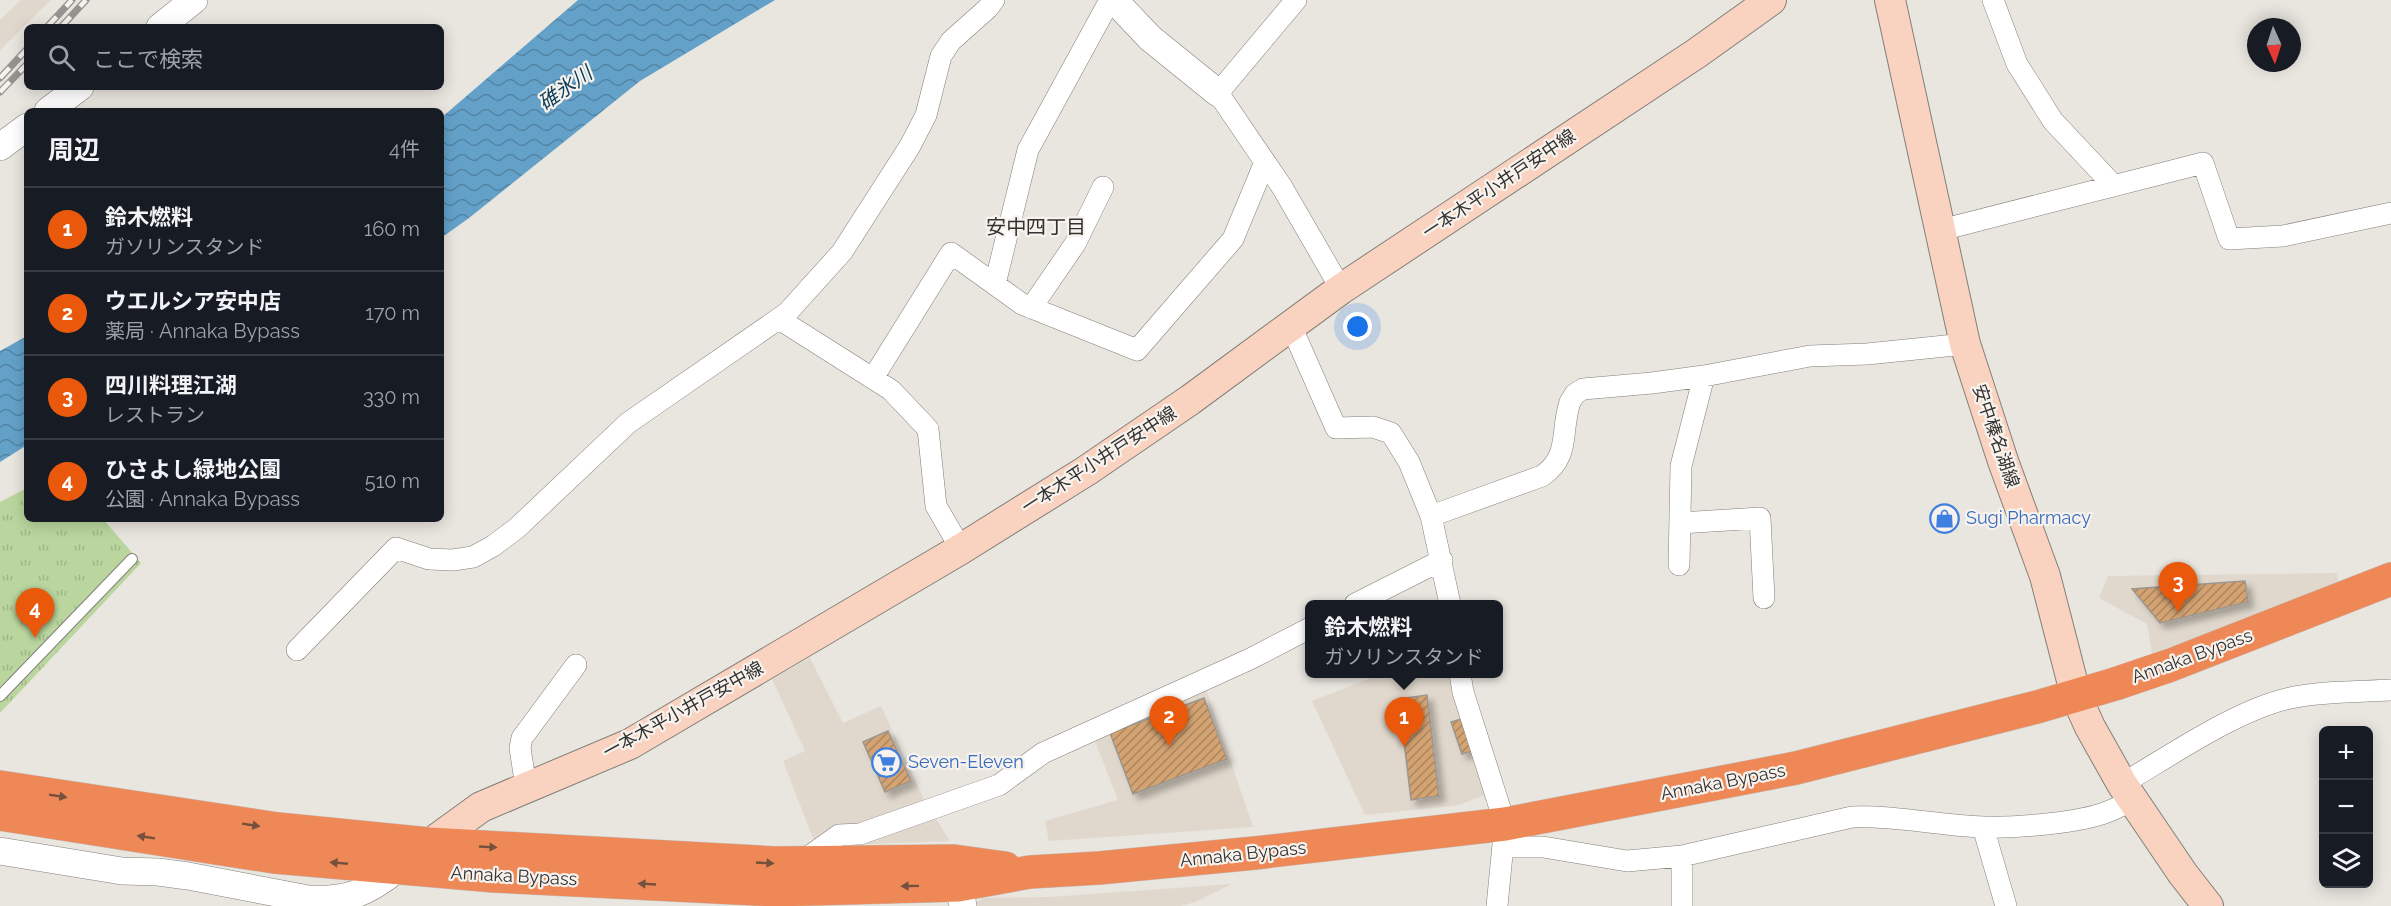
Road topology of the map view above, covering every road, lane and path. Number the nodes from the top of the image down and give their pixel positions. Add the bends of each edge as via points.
1 (194, 0) edge
2 (994, 0) edge
3 (1112, 0) edge
4 (1296, 0) edge
5 (1771, 0) edge
6 (1890, 0) edge
7 (1993, 0) edge
8 (164, 24) edge
9 (76, 90) edge
10 (1218, 93) junction
11 (52, 108) edge
12 (24, 129) edge
13 (0, 147) edge
14 (1265, 162) junction
15 (2114, 186) junction
16 (1102, 187) dead end
17 (2391, 213) edge
18 (1941, 230) junction
19 (995, 284) junction
20 (1341, 289) junction
21 (1031, 308) junction
22 (779, 319) junction
23 (1291, 326) junction
24 (1965, 344) junction
25 (1704, 376) junction
26 (873, 378) junction
27 (1431, 516) junction
28 (1680, 523) junction
29 (961, 549) junction
30 (132, 559) dead end
31 (1442, 560) junction
32 (1679, 565) dead end
33 (2391, 579) edge
34 (1764, 598) dead end
35 (1363, 600) edge
36 (1448, 600) edge
37 (1305, 631) edge
38 (297, 650) dead end
39 (576, 665) dead end
40 (1460, 678) edge
41 (2391, 690) edge
42 (0, 696) edge
43 (2076, 696) junction
44 (0, 787) edge
45 (526, 787) junction
46 (2127, 792) junction
47 (0, 814) edge
48 (1983, 827) junction
49 (1504, 836) junction
50 (429, 844) junction
51 (0, 851) edge
52 (1682, 856) junction
53 (800, 863) junction
54 (397, 869) junction
55 (958, 884) edge
56 (285, 901) edge
57 (1497, 906) edge
58 (1682, 906) edge
59 (2006, 906) edge
60 (2208, 906) edge

1 - 8 street
2 - 22 street via 951,41 941,56 926,115 842,252
3 - 10 street via 1150,38
3 - 19 street via 1028,150
4 - 10 street
5 - 20 main road, 一本木平小井戸安中線
6 - 18 main road, 安中榛名湖線
7 - 15 street via 2017,64 2053,121
9 - 11 street
10 - 14 street
12 - 13 street
14 - 20 street
14 - 21 street via 1233,239 1137,350
15 - 17 street via 2203,163 2229,239 2283,236
15 - 18 street
16 - 21 street via 1075,244
18 - 24 main road, 安中榛名湖線
19 - 21 street
19 - 26 street via 951,253
20 - 23 main road, 一本木平小井戸安中線
22 - 26 street
22 - 38 street via 628,423 493,546 453,560 429,559 396,548
23 - 27 street via 1336,428 1373,427 1391,433 1409,462
23 - 29 main road, 一本木平小井戸安中線 via 1086,471
24 - 25 street via 1810,356
24 - 43 main road, 安中榛名湖線 via 2045,576
25 - 27 street via 1583,389 1570,402 1560,459 1552,469
25 - 28 street via 1681,466
26 - 29 street via 891,390 928,429 936,506
27 - 31 street
28 - 32 street
28 - 34 street via 1760,518
29 - 45 main road, 一本木平小井戸安中線 via 630,744
30 - 42 lane
31 - 35 street
31 - 36 street
33 - 43 highway, Annaka Bypass via 2171,665
37 - 53 street via 1043,753 999,785 861,834 839,835
39 - 45 street via 522,738
40 - 49 street
41 - 46 street via 2307,695 2269,705 2224,725
43 - 46 main road, 安中榛名湖線
43 - 49 highway, Annaka Bypass via 1796,768
44 -> 50 highway, Annaka Bypass via 278,829
45 - 50 main road, 一本木平小井戸安中線 via 481,807
46 - 48 street via 2106,813 2090,817 2026,826
46 - 60 main road, 安中榛名湖線
54 -> 47 highway, Annaka Bypass via 274,858
48 - 52 street via 1851,817
48 - 59 street
49 - 52 street via 1543,847 1627,861
49 - 55 highway, Annaka Bypass via 1030,872
49 - 57 street
50 -> 53 highway, Annaka Bypass
50 - 54 main road, 一本木平小井戸安中線
51 - 56 street via 122,871 188,876
52 - 58 street
53 - 55 highway, Annaka Bypass
55 -> 54 highway, Annaka Bypass via 775,890
54 - 56 street via 376,886 347,897

